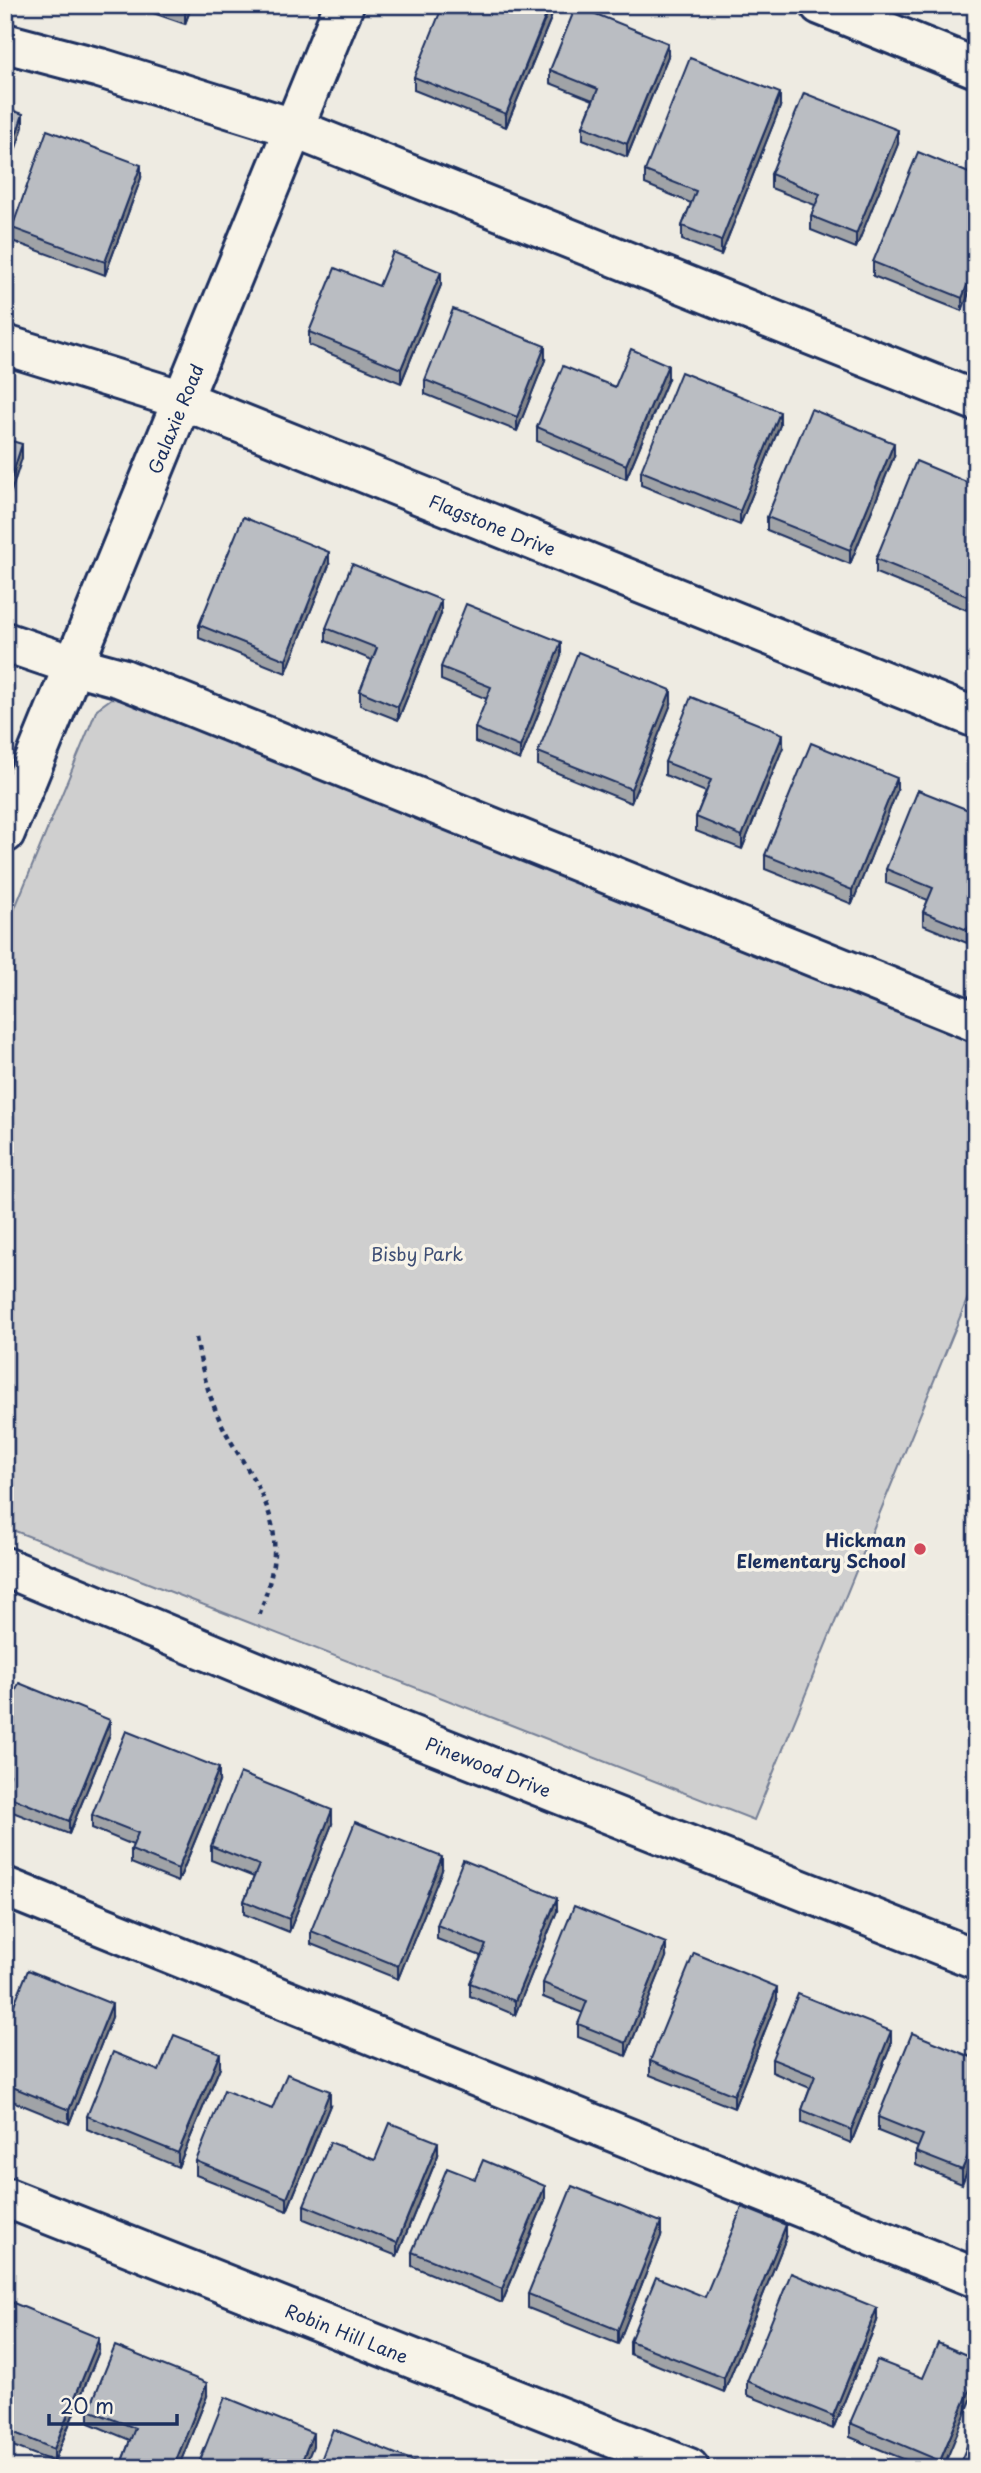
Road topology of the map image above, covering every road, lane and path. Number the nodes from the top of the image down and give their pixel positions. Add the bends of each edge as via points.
1 (344, 5) edge
2 (820, 5) edge
3 (5, 43) edge
4 (976, 68) edge
5 (293, 128) junction
6 (5, 345) edge
7 (183, 400) junction
8 (976, 401) edge
9 (5, 642) edge
10 (73, 665) junction
11 (976, 718) edge
12 (5, 833) edge
13 (976, 1021) edge
14 (197, 1338) dead end
15 (5, 1567) edge
16 (258, 1617) dead end
17 (5, 1887) edge
18 (976, 1959) edge
19 (5, 2197) edge
20 (976, 2278) edge
21 (689, 2468) edge

1 - 5 street, Galaxie Road
2 - 4 street
3 - 5 street
5 - 7 street, Galaxie Road
5 - 8 street
6 - 7 street, Flagstone Drive
7 - 10 street, Galaxie Road
7 - 11 street, Flagstone Drive
9 - 10 street
10 - 12 street, Galaxie Road
10 - 13 street via 121,678
14 - 16 path via 202,1374 218,1418 265,1500 274,1537 273,1570
15 - 18 street, Pinewood Drive via 380,1723
17 - 20 street
19 - 21 street, Robin Hill Lane

